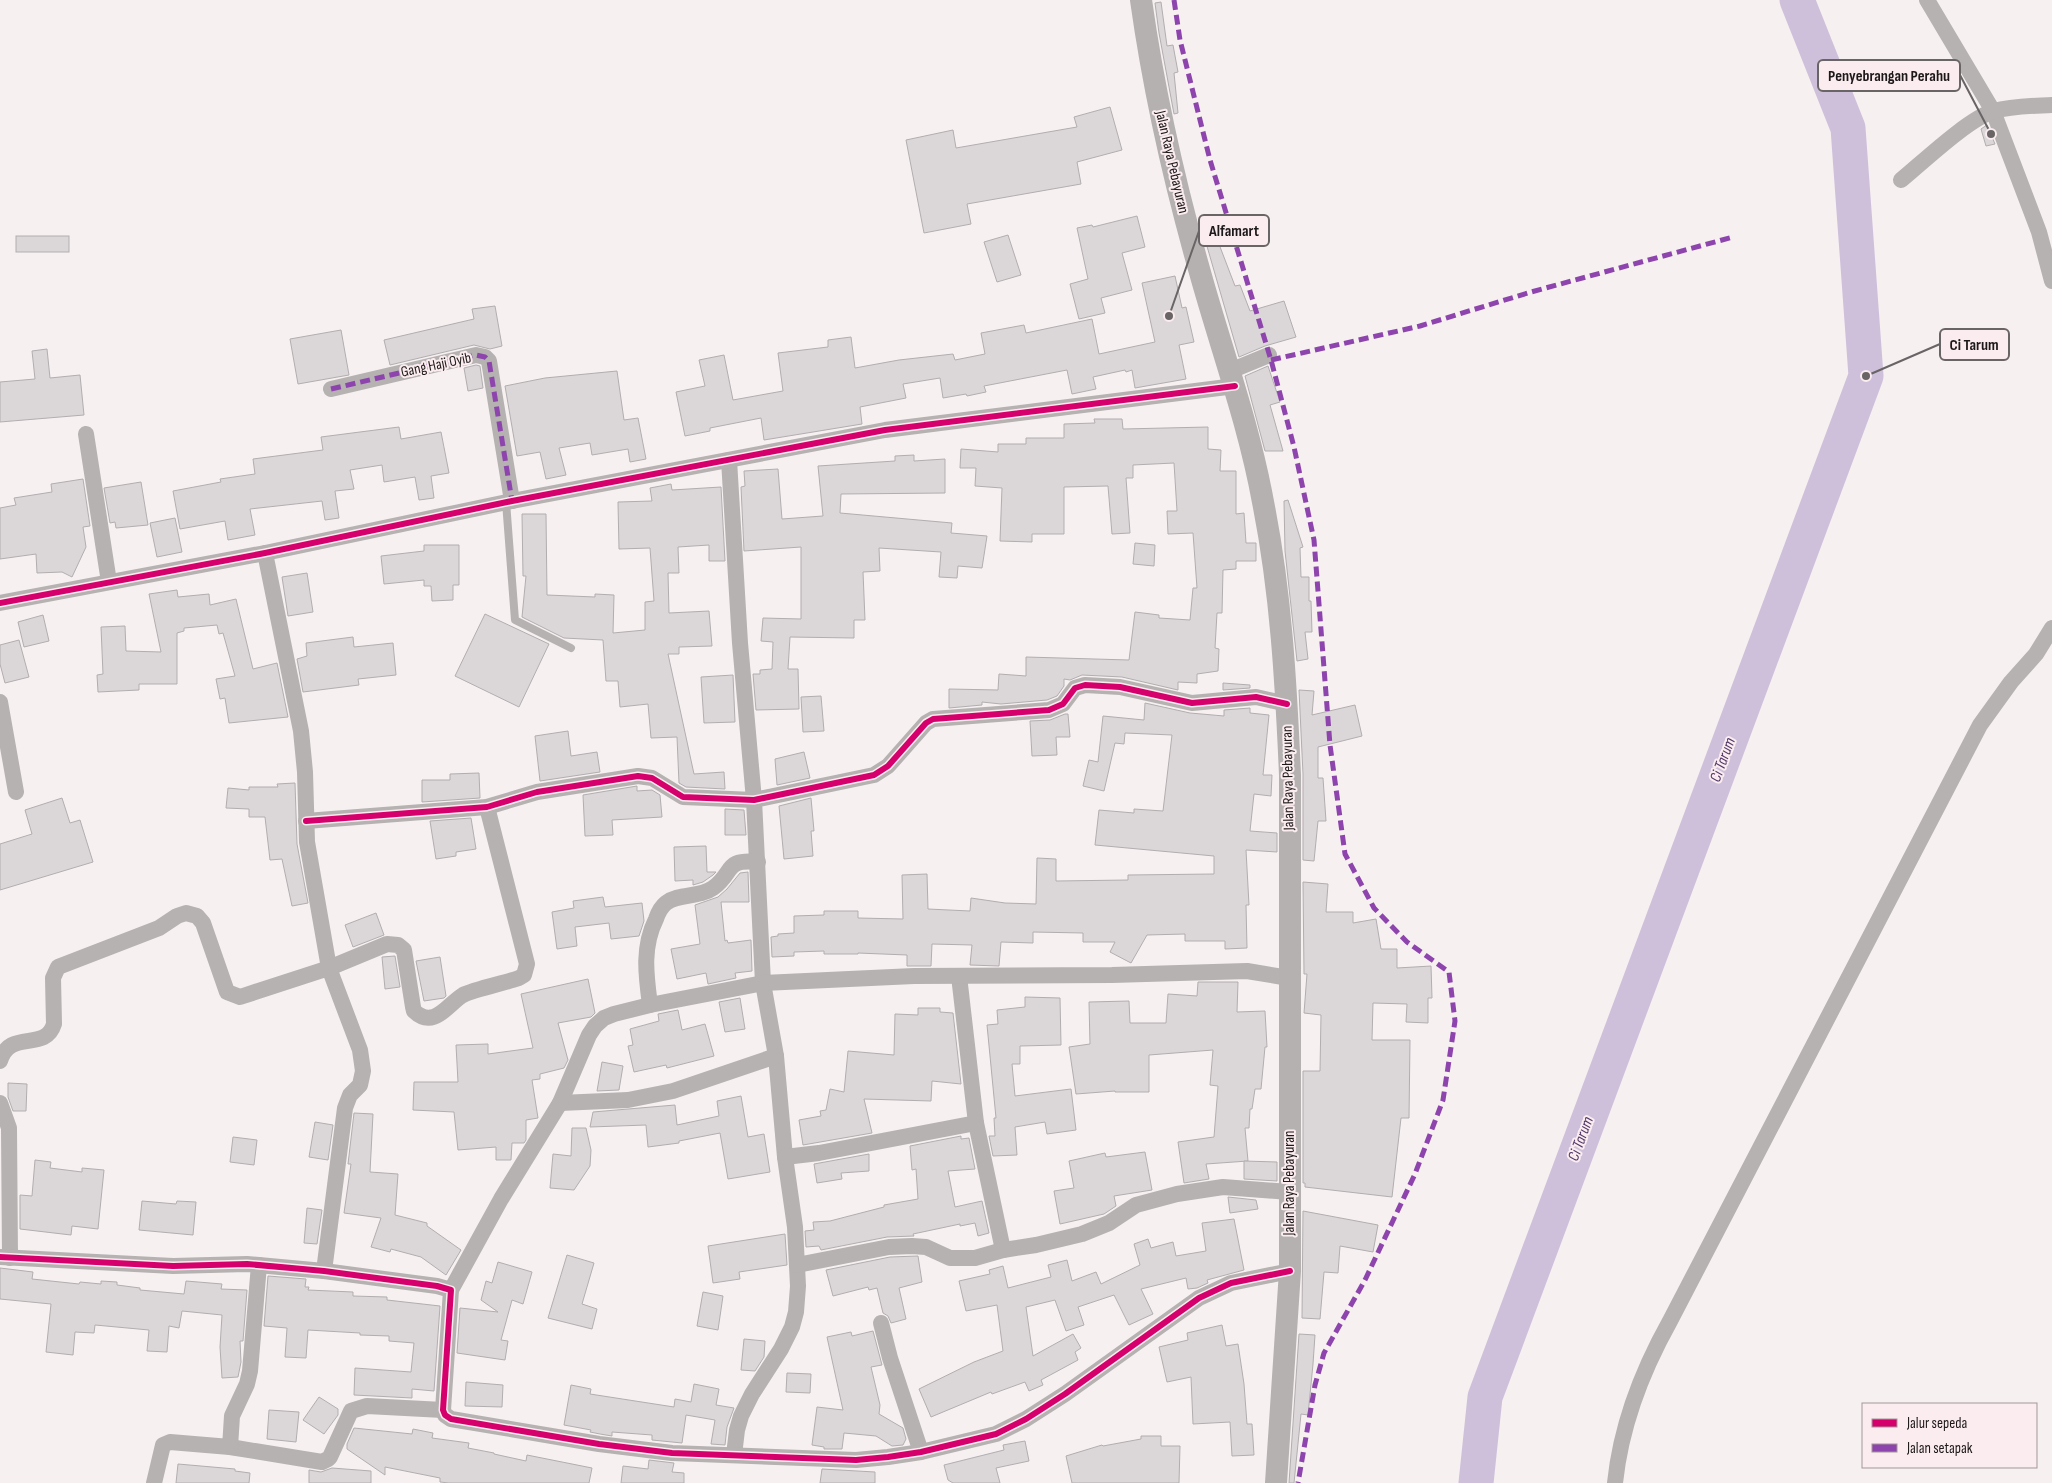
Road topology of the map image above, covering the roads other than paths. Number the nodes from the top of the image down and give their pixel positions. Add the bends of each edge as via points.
1 (1141, 0) edge
2 (1927, 0) edge
3 (2052, 105) edge
4 (1994, 111) junction
5 (1901, 180) dead end
6 (2052, 281) edge
7 (1269, 355) dead end
8 (1233, 379) junction
9 (331, 389) dead end
10 (86, 434) dead end
11 (728, 460) junction
12 (509, 502) junction
13 (265, 553) junction
14 (109, 582) junction
15 (0, 603) edge
16 (2052, 628) edge
17 (571, 648) dead end
18 (2052, 649) edge
19 (2036, 654) junction
20 (0, 702) edge
21 (1287, 704) junction
22 (16, 792) dead end
23 (754, 800) junction
24 (487, 807) junction
25 (306, 822) junction
26 (758, 862) junction
27 (329, 968) junction
28 (959, 976) junction
29 (1288, 978) junction
30 (764, 983) junction
31 (650, 1005) junction
32 (776, 1056) junction
33 (0, 1061) edge
34 (0, 1103) edge
35 (560, 1103) junction
36 (976, 1123) junction
37 (785, 1157) junction
38 (1289, 1192) junction
39 (1003, 1250) junction
40 (5, 1258) edge
41 (797, 1264) junction
42 (259, 1265) junction
43 (324, 1271) junction
44 (1290, 1271) junction
45 (450, 1290) junction
46 (881, 1323) dead end
47 (443, 1410) junction
48 (230, 1447) junction
49 (921, 1452) junction
50 (734, 1455) junction
51 (154, 1483) edge
52 (1276, 1483) edge
53 (1615, 1483) edge

1 - 8 main road, Jalan Raya Pebayuran via 1170,161
2 - 4 street
3 - 4 street
4 - 5 street via 1966,127
4 - 6 street via 2039,232
7 - 8 street
8 - 11 street via 885,430
8 - 21 main road, Jalan Raya Pebayuran via 1263,500 1273,558
9 - 12 street, Gang Haji Oyib via 476,355 485,357 489,361
10 - 14 street
11 - 12 street
11 - 23 street
12 - 13 street
12 - 17 lane via 515,620
13 - 14 street
13 - 25 street via 301,731
14 - 15 street
16 - 19 street
18 - 19 street
19 - 53 street via 1980,725 1649,1359 1625,1429
20 - 22 street
21 - 23 street via 1256,698 1192,703 1120,687 1085,685 1075,688 1063,704 1049,710 933,719 922,726 888,766 874,775
21 - 29 main road, Jalan Raya Pebayuran via 1290,775
23 - 24 street via 683,797 652,778 638,776 537,792
23 - 26 street
24 - 25 street
24 - 27 street via 527,964 524,975 463,995 446,1010 428,1018 414,1011 401,946 387,944
25 - 27 street
26 - 30 street
26 - 31 street via 744,860 735,863 713,888 705,893 676,898 660,910 646,946
27 - 33 street via 240,997 233,995 227,992 203,923 197,916 186,913 159,928 58,967 53,978 52,1030 42,1038 10,1044
27 - 43 street via 360,1050 363,1076 345,1108
28 - 29 street via 1247,971
28 - 30 street
28 - 36 street
29 - 38 main road, Jalan Raya Pebayuran
30 - 31 street
30 - 32 street
31 - 35 street via 604,1018 595,1026
32 - 35 street via 673,1092 628,1100
32 - 37 street
34 - 40 street via 9,1128
35 - 45 street
36 - 37 street
36 - 39 street
37 - 41 street
38 - 39 street via 1223,1187 1177,1194 1136,1206 1109,1223 1082,1234
38 - 44 main road, Jalan Raya Pebayuran
39 - 41 street via 960,1259 926,1247 889,1247
40 - 42 street via 164,1266
41 - 50 street via 796,1312 792,1327 741,1416
42 - 43 street
42 - 48 street via 250,1371 232,1416
43 - 45 street
44 - 49 street via 1231,1283 1199,1298 1065,1394 996,1434
44 - 52 main road, Jalan Raya Pebayuran
45 - 47 street
46 - 49 street
47 - 48 street via 368,1406 351,1411 330,1457 322,1462
47 - 50 street via 447,1417 458,1421 634,1450
48 - 51 street via 170,1442 163,1445
49 - 50 street via 856,1460

